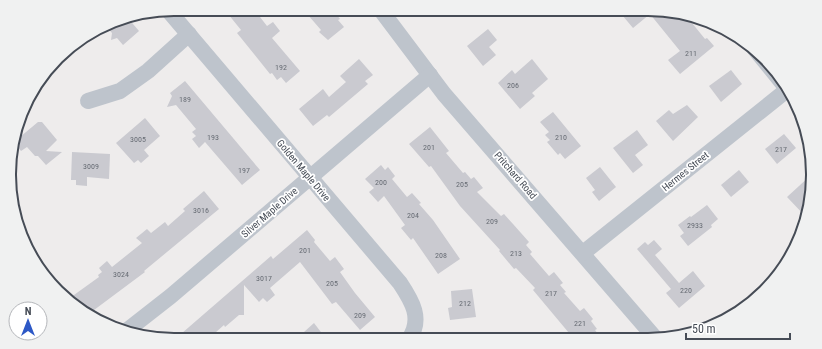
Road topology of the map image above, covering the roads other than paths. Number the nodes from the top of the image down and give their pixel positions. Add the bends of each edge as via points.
1 (173, 16) edge
2 (385, 16) edge
3 (189, 34) junction
4 (430, 75) junction
5 (784, 93) edge
6 (88, 101) dead end
7 (310, 177) junction
8 (583, 253) junction
9 (131, 327) edge
10 (413, 333) edge
11 (651, 333) edge

1 - 3 street, Golden Maple Drive
2 - 4 street, Pritchard Road
3 - 6 street via 148,71 120,91
3 - 7 street, Golden Maple Drive
4 - 7 street, Silver Maple Drive
4 - 8 street, Pritchard Road
5 - 8 street, Hermes Street
7 - 9 street, Silver Maple Drive
7 - 10 street, Golden Maple Drive via 400,283 413,303 415,322
8 - 11 street, Pritchard Road

